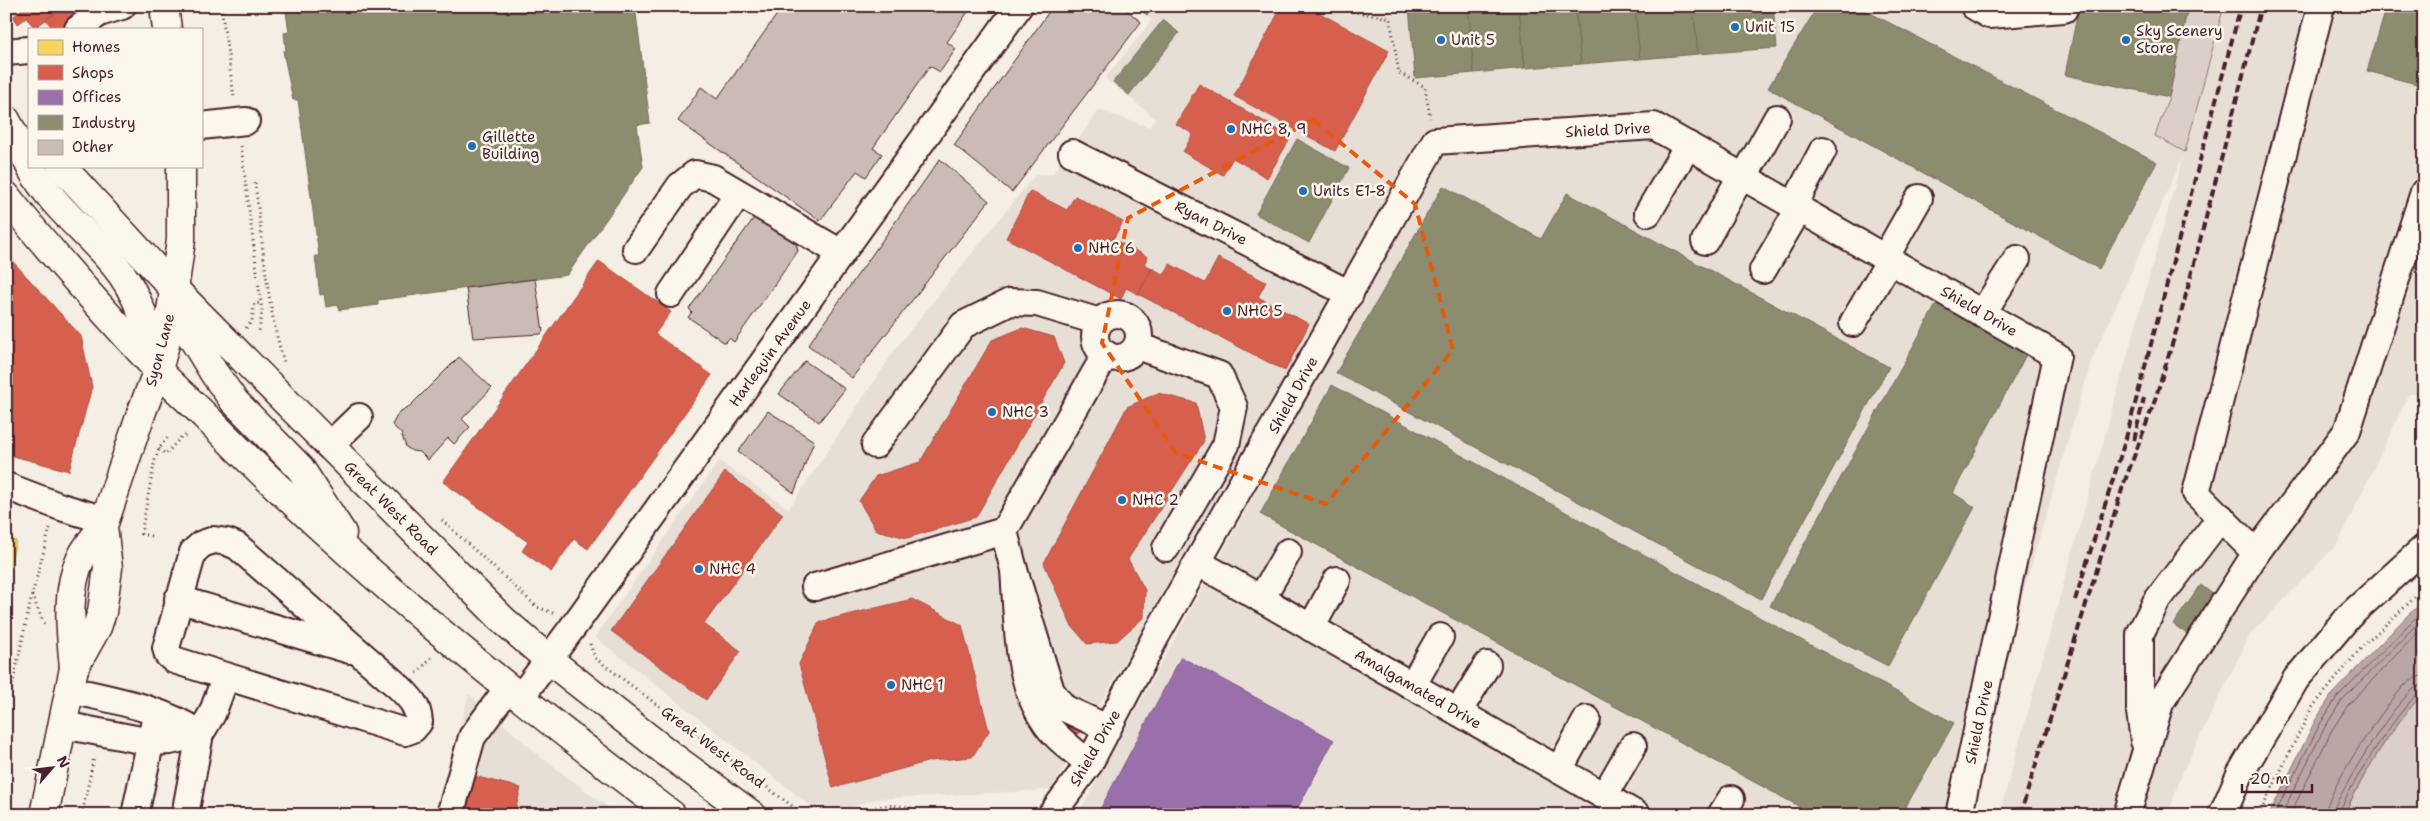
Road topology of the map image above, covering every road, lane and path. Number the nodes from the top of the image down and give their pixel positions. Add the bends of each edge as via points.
1 (122, 6) edge
2 (164, 6) edge
3 (220, 6) edge
4 (1019, 6) edge
5 (1338, 6) edge
6 (1974, 6) edge
7 (2065, 6) edge
8 (2321, 6) edge
9 (79, 28) edge
10 (167, 28) edge
11 (28, 50) edge
12 (6, 52) edge
13 (6, 102) edge
14 (1777, 118) dead end
15 (6, 120) edge
16 (242, 121) junction
17 (202, 126) edge
18 (28, 127) edge
19 (1435, 141) junction
20 (1688, 145) junction
21 (1823, 150) dead end
22 (1072, 153) dead end
23 (28, 161) edge
24 (31, 168) edge
25 (64, 168) edge
26 (181, 168) edge
27 (1742, 176) junction
28 (255, 182) dead end
29 (2424, 192) edge
30 (738, 194) junction
31 (6, 196) edge
32 (1919, 198) dead end
33 (1796, 207) junction
34 (1648, 213) dead end
35 (1705, 241) dead end
36 (636, 249) dead end
37 (841, 253) junction
38 (1887, 259) junction
39 (2017, 259) dead end
40 (1762, 270) dead end
41 (175, 290) junction
42 (671, 294) dead end
43 (1350, 294) junction
44 (261, 303) junction
45 (1982, 314) junction
46 (252, 321) dead end
47 (1100, 322) junction
48 (1853, 323) dead end
49 (259, 330) dead end
50 (1136, 346) junction
51 (1106, 354) junction
52 (158, 370) junction
53 (286, 371) dead end
54 (359, 417) dead end
55 (169, 435) dead end
56 (181, 437) dead end
57 (875, 445) dead end
58 (329, 446) junction
59 (159, 448) junction
60 (6, 486) edge
61 (436, 514) dead end
62 (2221, 517) junction
63 (51, 523) dead end
64 (104, 523) junction
65 (1004, 531) junction
66 (151, 536) dead end
67 (1166, 548) dead end
68 (2424, 548) edge
69 (1288, 552) dead end
70 (2256, 553) junction
71 (359, 561) junction
72 (1199, 563) junction
73 (1014, 570) junction
74 (1338, 580) dead end
75 (815, 587) dead end
76 (2424, 589) edge
77 (32, 595) junction
78 (178, 599) junction
79 (1261, 599) junction
80 (559, 616) dead end
81 (1311, 628) junction
82 (47, 632) dead end
83 (1440, 637) dead end
84 (589, 640) dead end
85 (357, 652) junction
86 (548, 659) junction
87 (430, 660) dead end
88 (1486, 665) dead end
89 (417, 673) dead end
90 (226, 676) junction
91 (72, 679) junction
92 (1412, 686) junction
93 (514, 693) junction
94 (156, 712) junction
95 (1458, 712) junction
96 (6, 714) edge
97 (1587, 719) dead end
98 (63, 725) junction
99 (1107, 728) junction
100 (200, 734) junction
101 (151, 742) junction
102 (1633, 746) dead end
103 (96, 750) dead end
104 (2146, 752) junction
105 (1089, 764) junction
106 (1559, 770) junction
107 (1604, 796) junction
108 (44, 815) edge
109 (82, 815) edge
110 (135, 815) edge
111 (185, 815) edge
112 (450, 815) edge
113 (672, 815) edge
114 (752, 815) edge
115 (804, 815) edge
116 (857, 815) edge
117 (930, 815) edge
118 (1051, 815) edge
119 (1637, 815) edge
120 (1959, 815) edge
121 (2127, 815) edge
122 (2222, 815) edge
123 (2259, 815) edge

1 - 9 street via 99,13
2 - 10 main road
3 - 16 path
4 - 37 street, Harlequin Avenue
5 - 19 path via 1390,18 1399,73 1425,87
6 - 7 street via 1990,15 2064,9
8 - 62 street via 2196,493
11 - 12 street
13 - 18 main road
14 - 27 street
15 - 23 main road
16 - 17 street
16 - 44 path
19 - 20 street, Shield Drive via 1654,126
19 - 43 street, Shield Drive
20 - 27 street, Shield Drive
20 - 34 street
21 - 33 street
22 - 43 street, Ryan Drive
24 - 52 main road via 58,205 114,264 135,296 148,325
25 - 41 main road, Great West Road
26 - 41 main road, Syon Lane via 181,230
27 - 33 street, Shield Drive
27 - 35 street
28 - 53 path via 276,332
29 - 70 street via 2347,431
30 - 36 street via 713,178 695,174 680,186
30 - 37 street
30 - 42 street
31 - 52 main road
32 - 38 street
33 - 38 street, Shield Drive
33 - 40 street
37 - 86 street, Harlequin Avenue
38 - 45 street, Shield Drive
38 - 48 street
39 - 45 street
41 - 52 main road, Syon Lane
41 - 58 main road, Great West Road
41 - 71 main road via 184,324 214,373 234,400 300,468
43 - 72 street, Shield Drive
44 - 46 path via 254,304
44 - 49 path
45 - 120 street, Shield Drive via 2057,356
47 - 50 street via 1112,314 1127,316 1137,325
47 - 51 street via 1096,343
47 - 57 street via 1037,303 1010,302 963,325
50 - 51 street via 1126,356
50 - 67 street via 1219,375 1234,407 1226,445
51 - 65 street
52 - 64 main road, Syon Lane
52 - 71 main road via 277,487
54 - 58 street
55 - 59 path
56 - 59 path via 166,454
58 - 86 main road, Great West Road via 504,620
59 - 66 path via 154,459 141,534
60 - 64 street
61 - 80 path, Great West Road via 537,607
62 - 70 street
62 - 104 street via 2156,602 2140,634 2140,712
63 - 77 path
64 - 91 main road, Syon Lane via 81,557 76,571 70,622
65 - 73 street
65 - 75 street
68 - 122 street via 2348,617 2296,679 2240,774
69 - 79 street
70 - 104 street via 2160,703
71 - 93 main road
72 - 79 street, Amalgamated Drive
72 - 99 street, Shield Drive
73 - 99 street via 1051,690 1064,708
73 - 105 street via 1022,660 1032,699 1045,724
74 - 81 street
76 - 123 path via 2362,647 2311,709
77 - 82 path
77 - 96 path
78 - 85 street
78 - 85 street via 193,552 214,540 227,542 237,546
78 - 90 street via 166,648 168,655 174,660
79 - 81 street, Amalgamated Drive
81 - 92 street, Amalgamated Drive
83 - 92 street
84 - 115 path, Great West Road via 595,658
85 - 90 street via 414,701 419,722 413,729 405,732
86 - 93 street, Harlequin Avenue
86 - 114 main road, Great West Road
87 - 89 path
88 - 95 street
90 - 100 street via 212,714
91 - 94 street
91 - 98 main road, Syon Lane
92 - 95 street, Amalgamated Drive
93 - 112 street, Harlequin Avenue via 472,737
93 - 113 main road
94 - 100 street via 183,722
94 - 101 street
95 - 106 street, Amalgamated Drive
97 - 106 street
98 - 101 street
98 - 108 main road, Syon Lane
99 - 105 street, Shield Drive
100 - 101 street
100 - 111 street
101 - 110 street
102 - 107 street
103 - 109 path
104 - 121 street
105 - 118 street, Shield Drive
106 - 107 street, Amalgamated Drive
107 - 119 street, Amalgamated Drive
116 - 117 path via 882,806 901,805

